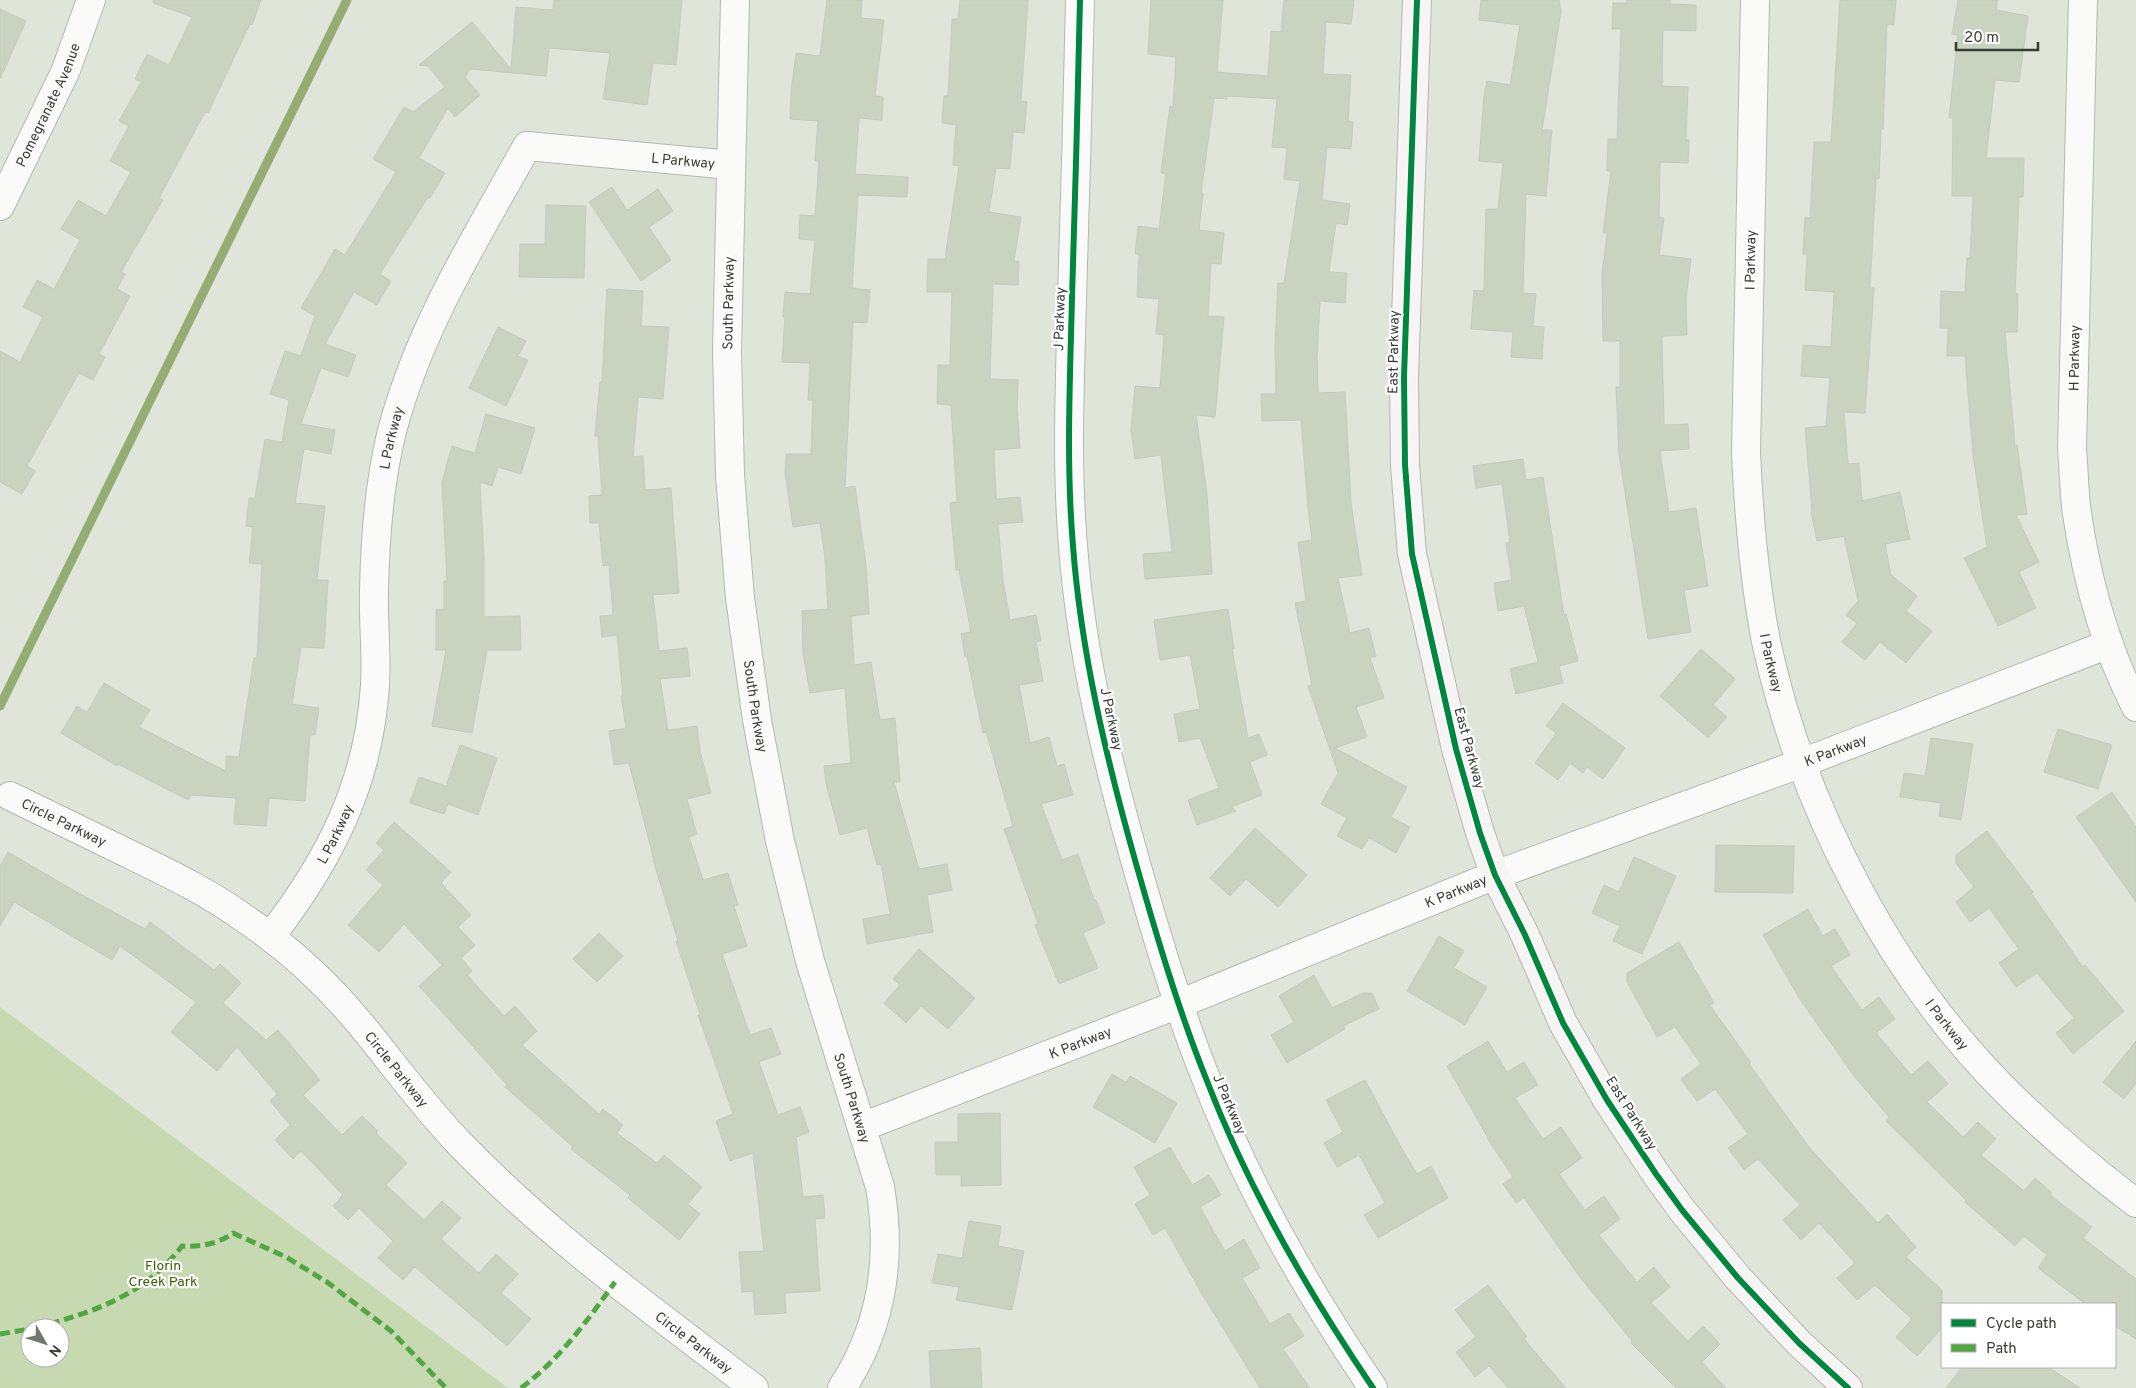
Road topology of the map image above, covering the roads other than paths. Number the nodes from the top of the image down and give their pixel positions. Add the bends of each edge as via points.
1 (91, 0) edge
2 (735, 0) edge
3 (1080, 0) edge
4 (1417, 0) edge
5 (1755, 0) edge
6 (2082, 0) edge
7 (731, 165) junction
8 (0, 206) edge
9 (2109, 644) junction
10 (2136, 707) edge
11 (1802, 763) junction
12 (10, 796) dead end
13 (1495, 875) junction
14 (270, 937) junction
15 (1179, 1004) junction
16 (862, 1126) junction
17 (2136, 1203) edge
18 (754, 1388) edge
19 (842, 1388) edge
20 (1372, 1388) edge
21 (1848, 1388) edge

1 - 8 street, Pomegranate Avenue via 62,79
2 - 7 street, South Parkway
3 - 15 street, J Parkway via 1068,443 1073,545 1094,694 1116,793
4 - 13 street, East Parkway via 1404,377 1405,465 1412,554 1456,749
5 - 11 street, I Parkway via 1746,444 1749,518 1768,646
6 - 9 street, H Parkway via 2072,449 2077,512 2088,575
7 - 14 street, L Parkway via 527,146 438,308 412,368 392,431 376,528 375,688 367,745 340,828 327,854
7 - 16 street, South Parkway via 727,352 730,475 740,598 754,702 780,841 810,961
9 - 10 street, H Parkway
9 - 11 street, K Parkway
11 - 13 street, K Parkway
11 - 17 street, I Parkway via 1829,830 1858,888 1890,944 1927,998 2011,1096 2082,1162
12 - 14 street, Circle Parkway via 186,881
13 - 15 street, K Parkway
13 - 21 street, East Parkway via 1563,1023 1607,1100 1656,1174 1738,1278 1799,1343
14 - 18 street, Circle Parkway via 316,977 360,1024 459,1144 518,1201 580,1255
15 - 16 street, K Parkway
15 - 20 street, J Parkway via 1228,1133 1276,1230 1330,1325
16 - 19 street, South Parkway via 880,1187 886,1252 875,1316 865,1346

